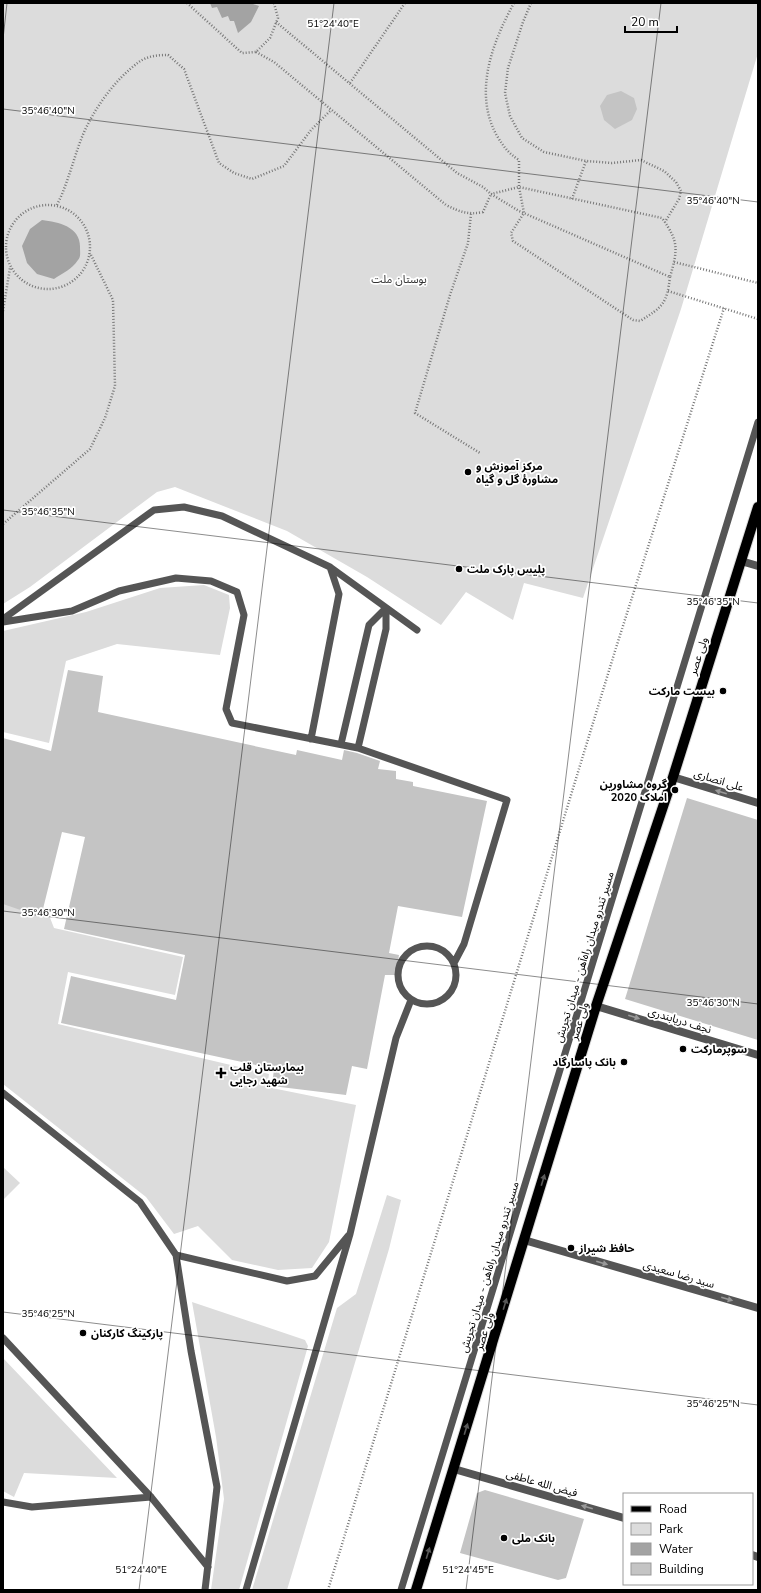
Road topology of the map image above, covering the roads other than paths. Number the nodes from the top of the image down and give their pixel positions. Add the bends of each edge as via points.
1 (758, 422) edge
2 (758, 508) edge
3 (741, 561) junction
4 (330, 566) junction
5 (758, 566) edge
6 (386, 608) junction
7 (3, 620) edge
8 (417, 630) dead end
9 (311, 739) junction
10 (341, 744) junction
11 (358, 748) junction
12 (674, 777) junction
13 (758, 803) edge
14 (454, 963) junction
15 (410, 1000) junction
16 (596, 1006) junction
17 (758, 1055) edge
18 (3, 1093) edge
19 (350, 1234) junction
20 (524, 1240) junction
21 (176, 1256) junction
22 (758, 1308) edge
23 (3, 1338) edge
24 (454, 1469) junction
25 (151, 1497) junction
26 (3, 1502) edge
27 (623, 1518) edge
28 (208, 1567) junction
29 (205, 1590) edge
30 (246, 1590) edge
31 (401, 1590) edge
32 (416, 1590) edge

1 - 31 lane, مسیر تندرو میدان راه‌آهن - میدان تجریش
2 - 3 main road, ولی عصر
3 - 5 street
3 - 12 main road, ولی عصر
4 - 6 lane
4 - 7 lane via 222,516 184,507 154,510
4 - 9 lane via 339,594
6 - 8 lane
6 - 10 lane via 369,625
6 - 11 lane via 386,628
7 - 9 lane via 72,611 119,592 176,578 211,581 237,592 244,616 226,709 232,723
9 - 10 lane
10 - 11 lane
11 - 14 lane via 507,800 464,944
13 -> 12 street, علی انصاری
12 - 16 main road, ولی عصر
14 - 15 lane via 457,972 456,982 447,998 429,1005
14 - 15 lane via 441,949 431,946 421,946 404,956 397,974 403,993
15 - 19 lane via 396,1038
16 -> 17 street, نجف دریابندری
20 -> 16 main road, ولی عصر
18 - 21 lane via 140,1202
19 - 21 lane via 315,1276 287,1281
19 - 30 lane
20 -> 22 street, سید رضا سعیدی
24 -> 20 main road, ولی عصر
21 - 28 lane via 217,1487
23 - 25 lane
27 -> 24 street, فیض الله عاطفی
32 -> 24 main road, ولی عصر
25 - 26 lane via 32,1507
25 - 28 lane
28 - 29 lane

